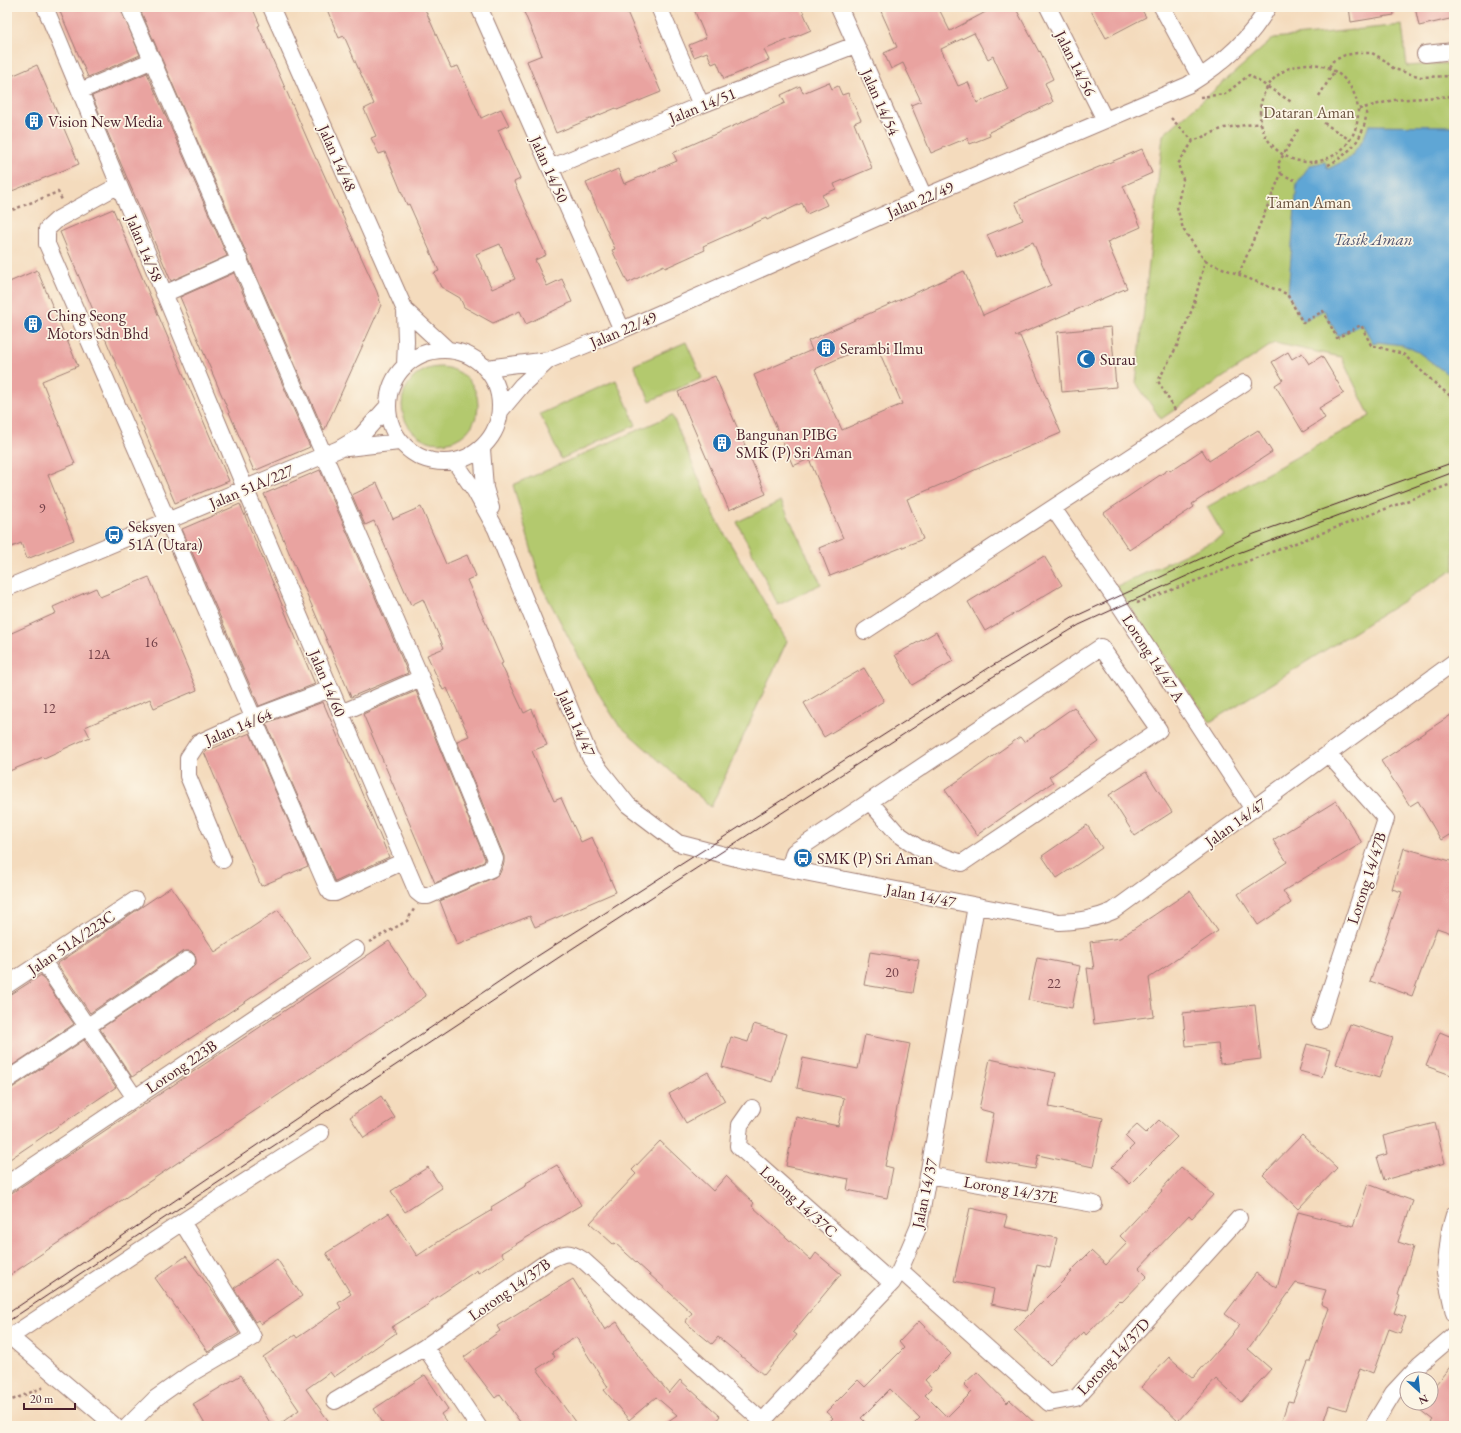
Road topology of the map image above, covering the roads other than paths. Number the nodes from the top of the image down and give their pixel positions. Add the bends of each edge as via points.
1 (45, 7) edge
2 (129, 7) edge
3 (271, 7) edge
4 (479, 7) edge
5 (659, 7) edge
6 (840, 7) edge
7 (1048, 7) edge
8 (1162, 7) edge
9 (1268, 7) edge
10 (855, 45) junction
11 (1454, 51) edge
12 (1424, 54) dead end
13 (153, 60) junction
14 (1194, 81) junction
15 (80, 91) junction
16 (701, 105) junction
17 (1105, 120) junction
18 (550, 168) junction
19 (119, 185) junction
20 (924, 197) junction
21 (240, 260) junction
22 (164, 294) junction
23 (405, 310) junction
24 (622, 330) junction
25 (447, 349) junction
26 (549, 360) junction
27 (405, 365) junction
28 (487, 368) junction
29 (1244, 383) dead end
30 (387, 407) junction
31 (501, 410) junction
32 (399, 442) junction
33 (340, 449) junction
34 (482, 449) junction
35 (325, 455) junction
36 (455, 462) junction
37 (245, 488) junction
38 (1053, 508) junction
39 (168, 521) junction
40 (496, 528) junction
41 (7, 588) edge
42 (866, 631) dead end
43 (1454, 662) edge
44 (421, 678) junction
45 (330, 689) junction
46 (341, 713) junction
47 (254, 718) junction
48 (1328, 754) junction
49 (870, 802) junction
50 (1253, 809) junction
51 (224, 860) dead end
52 (404, 860) junction
53 (789, 869) junction
54 (135, 900) dead end
55 (976, 906) junction
56 (356, 949) road end
57 (187, 960) dead end
58 (43, 961) junction
59 (7, 985) edge
60 (1320, 1021) dead end
61 (87, 1026) junction
62 (7, 1080) edge
63 (135, 1098) junction
64 (752, 1108) dead end
65 (321, 1133) dead end
66 (928, 1175) junction
67 (7, 1184) edge
68 (1094, 1204) dead end
69 (1454, 1215) edge
70 (1239, 1218) dead end
71 (182, 1222) junction
72 (896, 1277) junction
73 (1454, 1313) edge
74 (9, 1335) edge
75 (1454, 1335) edge
76 (425, 1347) junction
77 (335, 1401) dead end
78 (760, 1423) edge
79 (115, 1426) edge
80 (128, 1426) edge
81 (478, 1426) edge
82 (1373, 1426) edge

1 - 15 street, Jalan 14/58
2 - 13 street
3 - 23 street, Jalan 14/48
4 - 18 street, Jalan 14/50
5 - 16 street
6 - 10 street, Jalan 14/54
7 - 17 street, Jalan 14/56
8 - 14 street via 1185,49
9 - 14 street, Jalan 22/49 via 1235,49
10 - 16 street, Jalan 14/51
10 - 20 street, Jalan 14/54
11 - 12 street
13 - 15 street
13 - 21 street
14 - 17 street, Jalan 22/49
15 - 19 street, Jalan 14/58
16 - 18 street, Jalan 14/51
17 - 20 street, Jalan 22/49
18 - 24 street, Jalan 14/50
19 - 22 street, Jalan 14/58
19 - 39 street via 58,219 47,229 47,244
20 - 24 street, Jalan 22/49
21 - 22 street
21 - 35 street
22 - 37 street, Jalan 14/58
23 - 25 street, Jalan 14/48
23 - 27 street, Jalan 14/48
24 - 26 street, Jalan 22/49
25 - 27 street via 424,353
25 - 28 street via 469,354
26 - 28 street, Jalan 22/49
26 - 31 street, Jalan 22/49 via 522,385
27 - 30 street via 389,392
28 - 31 street via 498,387
29 - 38 street
30 - 32 street via 390,426
30 - 33 street, Jalan 51A/227 via 361,436
31 - 34 street via 495,431
32 - 33 street, Jalan 51A/227
32 - 36 street via 410,452 424,459 439,463
33 - 35 street, Jalan 51A/227
34 - 36 street
34 - 40 street, Jalan 14/47 via 485,488
35 - 37 street, Jalan 51A/227
35 - 44 street
36 - 40 street, Jalan 14/47
37 - 39 street, Jalan 51A/227
37 - 45 street, Jalan 14/60
38 - 42 street
38 - 50 street, Lorong 14/47 A
39 - 41 street, Jalan 51A/227
39 - 47 street
40 - 53 street, Jalan 14/47 via 590,757 628,805 678,843
43 - 48 street, Jalan 14/47
44 - 46 street
44 - 52 street, Jalan 14/60 via 495,859 491,870 428,896 422,896 417,892
45 - 46 street, Jalan 14/60
45 - 47 street, Jalan 14/64
46 - 52 street, Jalan 14/60
47 - 51 street, Jalan 14/64 via 198,743 188,758 188,776
47 - 52 street via 331,893
48 - 50 street, Jalan 14/47
48 - 60 street, Lorong 14/47B via 1386,819
49 - 49 street via 1101,647 1159,730 962,863 919,848 897,834
49 - 53 street via 794,852
50 - 55 street, Jalan 14/47 via 1113,911 1100,917 1059,922
53 - 55 street, Jalan 14/47
54 - 58 street, Jalan 51A/223C
55 - 66 street, Jalan 14/37
56 - 63 street, Lorong 223B
57 - 61 street
58 - 59 street, Jalan 51A/223C
58 - 61 street
61 - 62 street
61 - 63 street
63 - 67 street, Lorong 223B
64 - 72 street, Lorong 14/37C via 740,1124 738,1146
65 - 71 street
66 - 68 street, Lorong 14/37E
66 - 72 street, Jalan 14/37 via 919,1226
69 - 73 street via 1445,1272
70 - 72 street, Lorong 14/37D via 1076,1398 1049,1403
71 - 74 street
71 - 80 street via 253,1337 190,1374 156,1398
72 - 78 street, Jalan 14/37
74 - 79 street
75 - 82 street via 1420,1364 1393,1393
76 - 77 street, Lorong 14/37B
76 - 78 street, Lorong 14/37B via 551,1259 567,1253 573,1254
76 - 81 street

